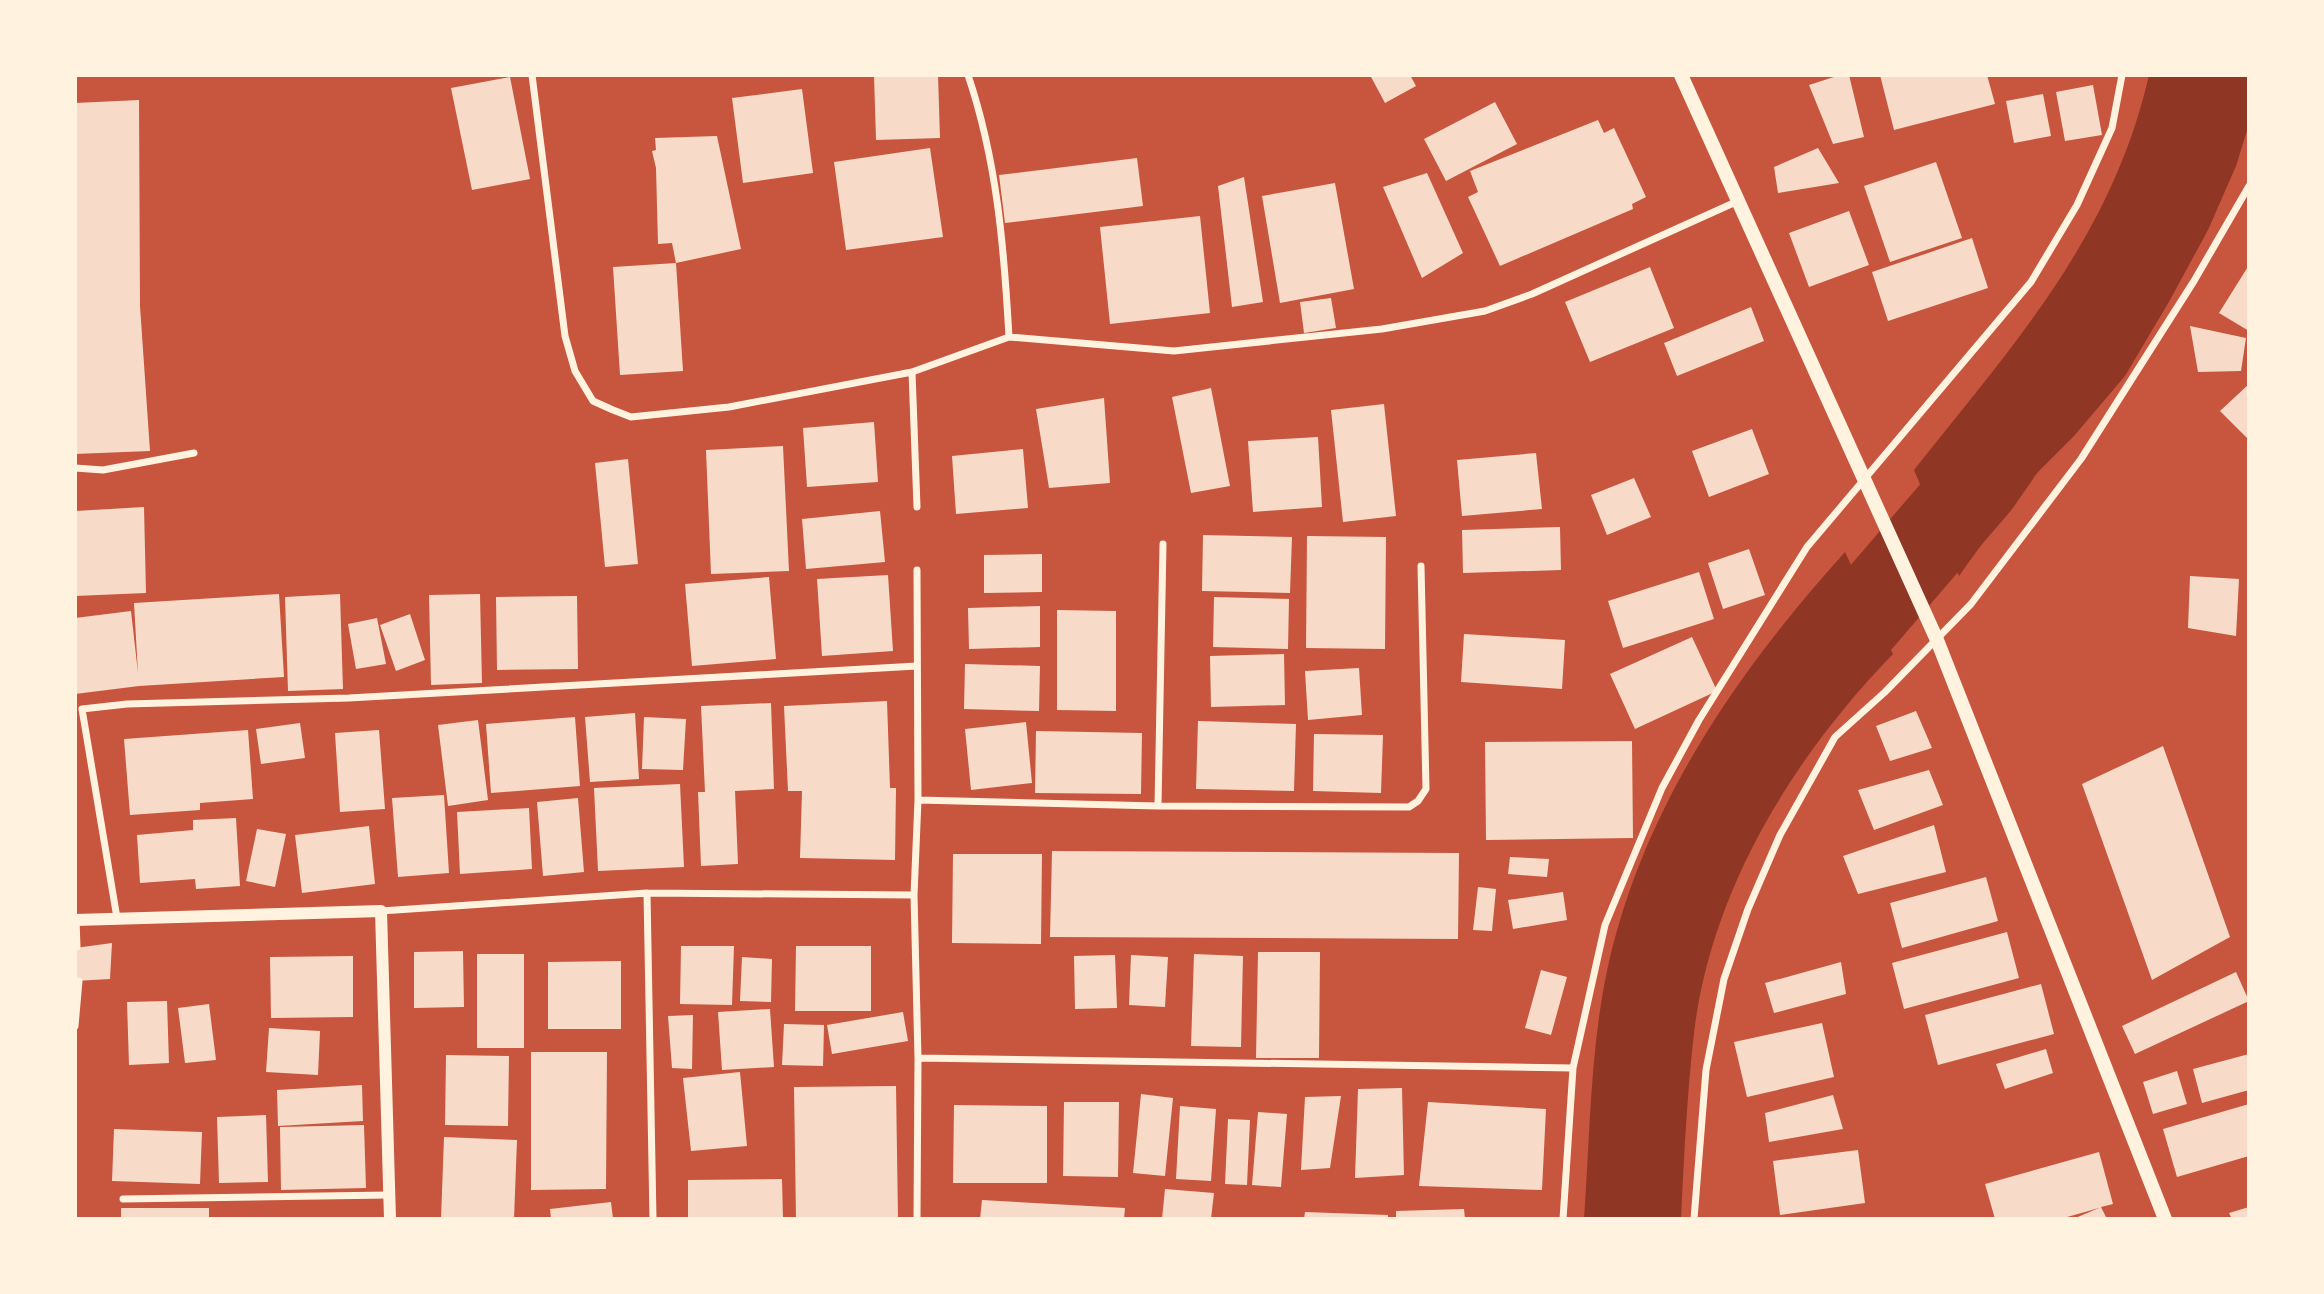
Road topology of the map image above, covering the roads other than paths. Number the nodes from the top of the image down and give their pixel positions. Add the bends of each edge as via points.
1 (532, 75) edge
2 (968, 75) edge
3 (1681, 75) edge
4 (2122, 75) edge
5 (2249, 186) edge
6 (1740, 200) junction
7 (1009, 337) junction
8 (912, 372) junction
9 (194, 453) dead end
10 (75, 468) edge
11 (1863, 477) junction
12 (917, 507) dead end
13 (1163, 544) dead end
14 (1421, 566) dead end
15 (917, 570) dead end
16 (1937, 640) junction
17 (917, 666) junction
18 (918, 800) junction
19 (1157, 806) junction
20 (647, 893) junction
21 (914, 895) junction
22 (381, 911) junction
23 (117, 918) junction
24 (76, 920) edge
25 (77, 947) dead end
26 (79, 981) dead end
27 (75, 1026) edge
28 (918, 1058) junction
29 (1573, 1068) junction
30 (389, 1195) junction
31 (123, 1199) dead end
32 (390, 1219) edge
33 (653, 1219) edge
34 (917, 1219) edge
35 (1563, 1219) edge
36 (1694, 1219) edge
37 (2165, 1219) edge

1 - 8 street via 565,336 575,371 593,401 631,417 729,407
2 - 7 street via 988,139 1003,243
3 - 6 main road
4 - 11 street via 2112,128 2077,205 2031,282
5 - 16 street via 2081,459 1971,604
6 - 7 street via 1485,311 1382,328 1174,351
6 - 11 main road
7 - 8 street
8 - 12 street
9 - 10 street via 103,470
11 - 16 main road
11 - 29 street via 1807,547 1662,788 1605,925
13 - 19 street
14 - 19 street via 1426,789 1418,801 1396,808
15 - 17 street
16 - 36 street via 1835,737 1780,835 1748,909 1724,979 1706,1070
16 - 37 main road
17 - 18 street
17 - 23 street via 82,709
18 - 19 street
18 - 21 street
20 - 21 street
20 - 22 street
20 - 33 street
21 - 28 street
22 - 23 street
22 - 30 street
23 - 24 street
24 - 25 street
26 - 27 street
28 - 29 street
28 - 34 street
29 - 35 street
30 - 31 street
30 - 32 street

